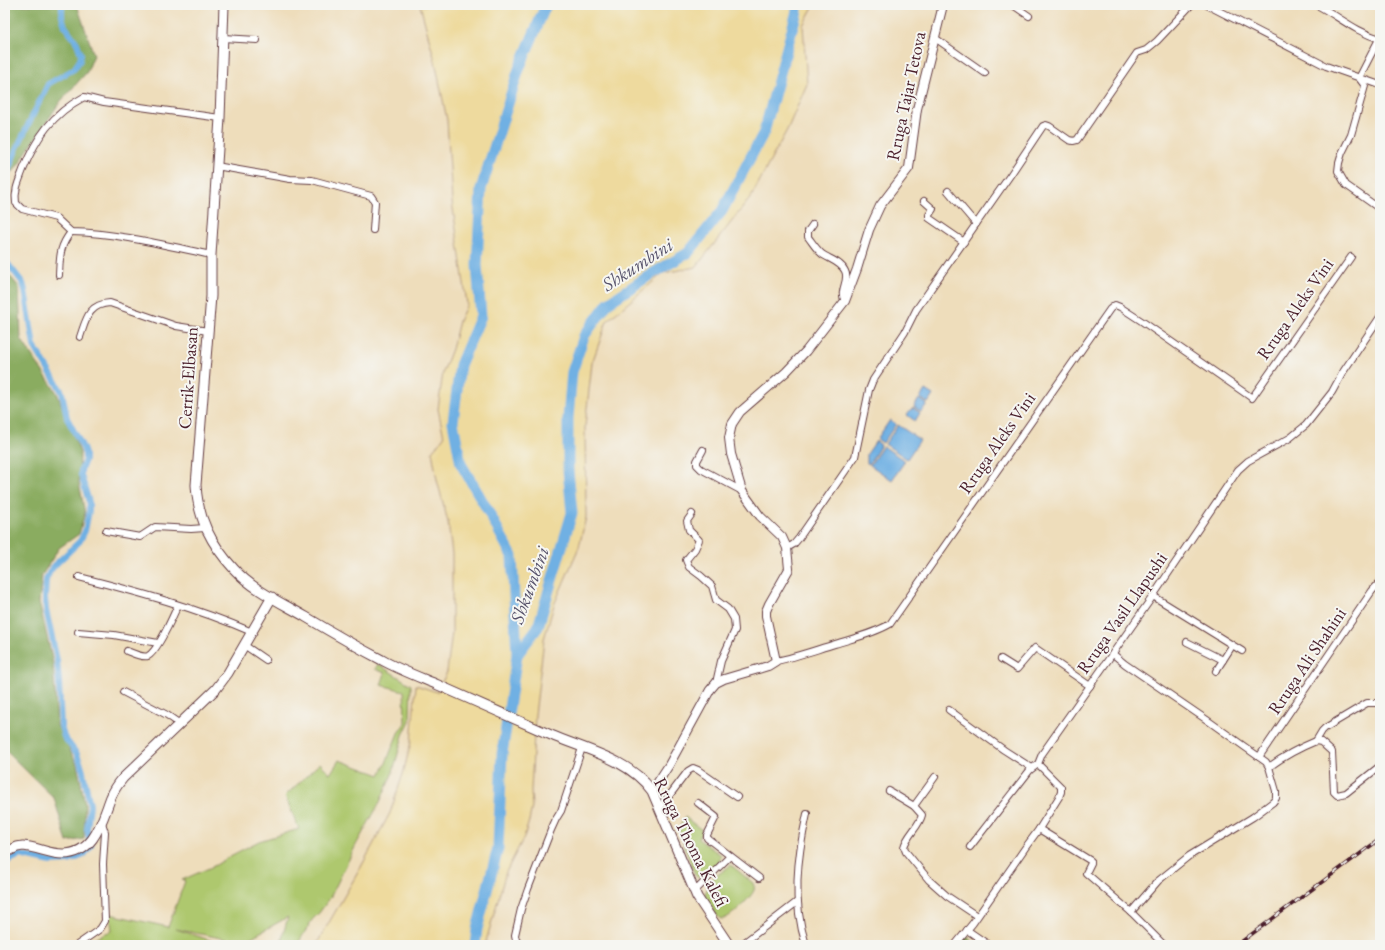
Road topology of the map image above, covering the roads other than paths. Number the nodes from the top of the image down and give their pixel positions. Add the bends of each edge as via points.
1 (224, 5) edge
2 (943, 5) edge
3 (1012, 5) edge
4 (1191, 5) edge
5 (1207, 5) edge
6 (1317, 5) edge
7 (1029, 16) dead end
8 (223, 38) junction
9 (935, 38) junction
10 (1380, 38) edge
11 (257, 40) dead end
12 (986, 73) dead end
13 (1359, 78) junction
14 (1380, 84) edge
15 (220, 118) junction
16 (216, 166) junction
17 (948, 191) dead end
18 (924, 201) dead end
19 (1380, 209) edge
20 (813, 224) dead end
21 (976, 224) junction
22 (373, 230) dead end
23 (71, 232) junction
24 (964, 242) junction
25 (211, 255) junction
26 (1351, 257) dead end
27 (59, 275) dead end
28 (845, 301) junction
29 (1380, 317) edge
30 (208, 332) junction
31 (80, 337) dead end
32 (703, 450) dead end
33 (742, 491) junction
34 (692, 514) dead end
35 (205, 528) junction
36 (106, 531) dead end
37 (787, 548) junction
38 (79, 577) dead end
39 (1380, 582) edge
40 (1153, 596) junction
41 (272, 597) junction
42 (178, 605) junction
43 (78, 632) dead end
44 (252, 632) junction
45 (1187, 642) dead end
46 (158, 643) junction
47 (244, 645) junction
48 (1232, 646) junction
49 (127, 651) dead end
50 (1242, 651) dead end
51 (1113, 654) junction
52 (1001, 659) dead end
53 (266, 660) dead end
54 (1223, 660) junction
55 (776, 661) junction
56 (1216, 671) dead end
57 (716, 683) junction
58 (1090, 686) junction
59 (123, 692) dead end
60 (1380, 703) edge
61 (949, 710) dead end
62 (180, 724) junction
63 (1316, 741) junction
64 (572, 744) joint
65 (582, 748) junction
66 (1260, 757) junction
67 (1038, 764) junction
68 (1380, 766) edge
69 (1269, 767) junction
70 (1032, 768) junction
71 (936, 777) dead end
72 (652, 791) junction
73 (889, 791) dead end
74 (737, 797) dead end
75 (698, 803) dead end
76 (914, 806) junction
77 (660, 808) junction
78 (807, 814) dead end
79 (102, 823) junction
80 (1039, 829) junction
81 (970, 847) dead end
82 (5, 853) edge
83 (730, 856) junction
84 (759, 878) dead end
85 (695, 892) junction
86 (797, 902) junction
87 (1131, 912) junction
88 (978, 916) junction
89 (967, 930) junction
90 (77, 945) edge
91 (520, 945) edge
92 (729, 945) edge
93 (741, 945) edge
94 (806, 945) edge
95 (955, 945) edge
96 (988, 945) edge
97 (1164, 945) edge

1 - 8 main road, Cerrik-Elbasan
2 - 9 street, Rruga Tajar Tetova
3 - 7 street
4 - 21 street via 1157,41 1146,50 1137,53 1076,140 1069,140 1049,126 1043,126
5 - 13 street via 1326,66
6 - 10 street via 1346,24
8 - 11 street
8 - 15 main road, Cerrik-Elbasan
9 - 12 street
9 - 28 street, Rruga Tajar Tetova via 917,109 909,168 880,206 869,230
10 - 13 street
13 - 14 street
13 - 19 street via 1364,86 1338,171 1346,185
15 - 16 main road, Cerrik-Elbasan
15 - 23 street via 84,97 57,116 42,132 32,149 16,187 16,203 22,208 56,218
16 - 22 street via 290,179 312,180 371,196 375,202
16 - 25 main road, Cerrik-Elbasan
17 - 21 street
18 - 24 street via 933,210 929,218
20 - 28 street via 808,231 808,237 822,254 841,265 846,271 842,294
21 - 24 street
23 - 25 street via 137,239
23 - 27 street via 64,241 61,251
24 - 37 street via 916,310 905,332 870,385 855,457 799,538
25 - 30 main road, Cerrik-Elbasan
26 - 55 street, Rruga Aleks Vini via 1252,398 1115,305 890,624 866,634
28 - 33 street, Rruga Tajar Tetova via 806,351 740,412 732,424 729,438 731,454
29 - 40 street, Rruga Vasil Llapushi via 1332,392 1306,425 1290,438 1248,461 1238,470
30 - 31 street via 176,326 110,303 102,304 88,314
30 - 35 main road, Cerrik-Elbasan via 196,485 197,500
32 - 33 street via 697,465
33 - 37 street, Rruga Tajar Tetova via 760,516 782,537
34 - 57 street via 687,521 689,530 699,540 686,560 689,567 712,586 716,600 728,609 734,619 736,630 722,661
35 - 36 street via 155,527 140,537
35 - 41 main road, Cerrik-Elbasan via 234,569 255,587
37 - 55 street, Rruga Tajar Tetova via 789,569 766,611
38 - 42 street
39 - 66 street, Rruga Ali Shahini
40 - 48 street
40 - 51 street, Rruga Vasil Llapushi
41 - 44 main road
41 - 64 main road, Cerrik-Elbasan via 383,661
42 - 44 street
42 - 46 street
43 - 46 street
44 - 47 main road
45 - 54 street
46 - 49 street via 146,656
47 - 53 street
47 - 62 main road via 216,689
48 - 50 street
48 - 54 street
51 - 58 street, Rruga Vasil Llapushi
51 - 66 street
52 - 58 street via 1017,670 1035,648
54 - 56 street
55 - 57 street, Rruga Aleks Vini
57 - 72 street
58 - 67 street, Rruga Vasil Llapushi via 1042,754
59 - 62 street
60 - 63 street via 1367,703 1325,728
61 - 70 street
62 - 79 main road via 123,778 112,796
63 - 68 street via 1332,752 1334,792 1337,795 1346,793
63 - 69 street via 1290,753
64 - 65 main road, Rruga Thoma Kalefi
65 - 72 main road, Rruga Thoma Kalefi via 626,768 644,780
65 - 91 street via 561,811 524,899 515,935
66 - 69 street
67 - 70 street
67 - 80 street via 1061,788
69 - 87 street via 1276,795 1273,802 1253,818 1188,856 1158,882
70 - 81 street
71 - 76 street
72 - 77 main road, Rruga Thoma Kalefi
73 - 76 street
74 - 77 street via 693,768
75 - 83 street via 716,817 707,838
76 - 88 street via 922,815 905,842 906,852 929,880
77 - 85 main road, Rruga Thoma Kalefi
78 - 86 street via 798,861
79 - 82 main road via 90,841 72,853 57,853 23,846
79 - 90 street via 105,832 103,864 106,920 100,929
80 - 87 street via 1091,861 1086,873
80 - 88 street
83 - 84 street
83 - 85 street
85 - 92 main road, Rruga Thoma Kalefi
86 - 93 street
86 - 94 street
87 - 97 street
88 - 89 street
89 - 95 street
89 - 96 street

